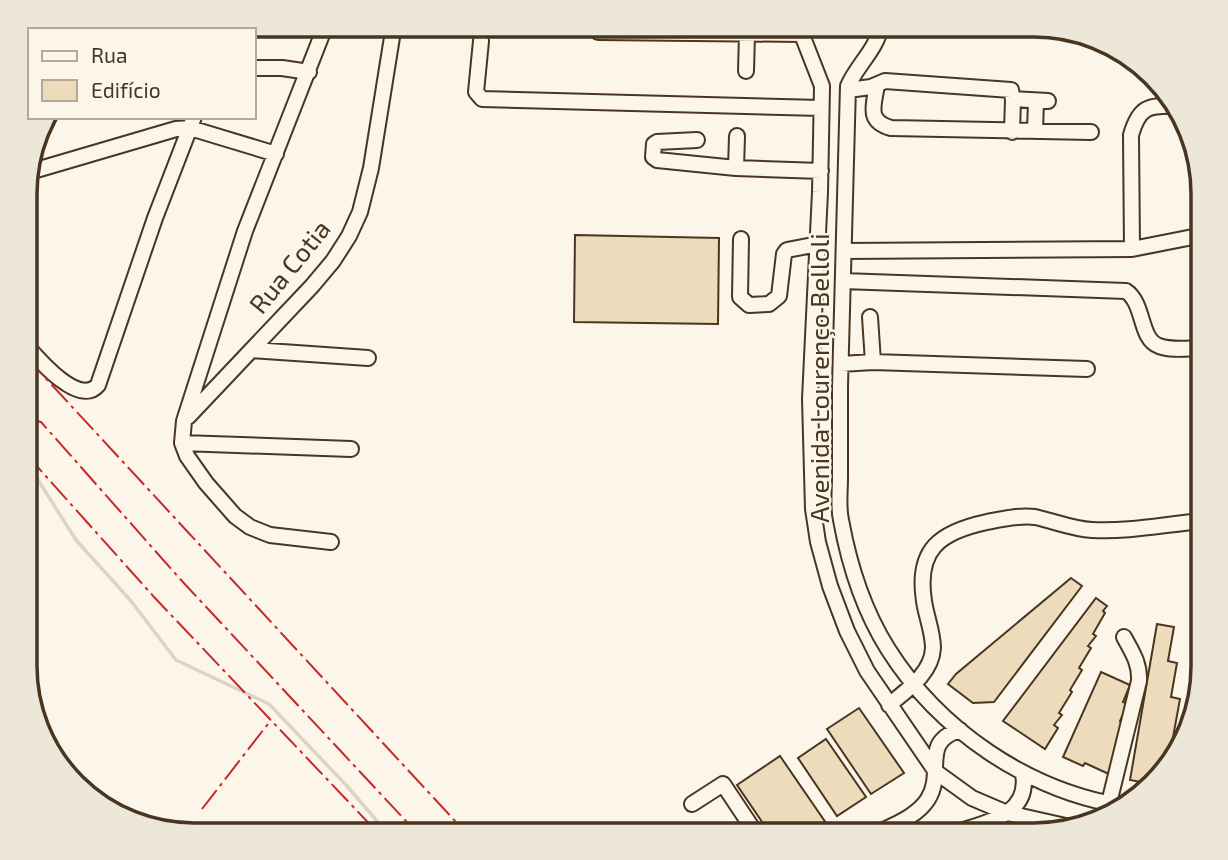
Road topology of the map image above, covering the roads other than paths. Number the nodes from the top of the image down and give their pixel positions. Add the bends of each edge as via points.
1 (321, 37) edge
2 (392, 37) edge
3 (747, 37) edge
4 (803, 37) edge
5 (878, 37) edge
6 (481, 41) dead end
7 (256, 68) edge
8 (746, 71) dead end
9 (309, 72) junction
10 (877, 85) junction
11 (848, 90) junction
12 (1013, 99) junction
13 (1164, 106) edge
14 (821, 108) junction
15 (192, 123) edge
16 (1035, 131) junction
17 (1012, 132) junction
18 (1091, 132) dead end
19 (737, 136) dead end
20 (697, 140) dead end
21 (276, 154) junction
22 (736, 168) junction
23 (39, 169) edge
24 (821, 171) junction
25 (820, 192) junction
26 (845, 193) junction
27 (1191, 237) edge
28 (741, 239) dead end
29 (818, 244) junction
30 (1132, 249) junction
31 (844, 251) junction
32 (843, 281) junction
33 (870, 317) dead end
34 (1191, 348) edge
35 (252, 350) junction
36 (37, 356) edge
37 (368, 358) dead end
38 (873, 362) junction
39 (841, 364) junction
40 (1087, 369) dead end
41 (184, 421) junction
42 (182, 443) junction
43 (351, 449) dead end
44 (1191, 522) edge
45 (331, 542) dead end
46 (1124, 637) dead end
47 (915, 684) junction
48 (889, 705) junction
49 (960, 730) junction
50 (936, 772) junction
51 (1023, 774) junction
52 (1117, 799) edge
53 (1111, 803) edge
54 (692, 804) dead end
55 (1007, 813) junction
56 (1049, 822) edge
57 (749, 823) edge
58 (894, 823) edge
59 (995, 823) edge

1 - 9 street
2 - 35 street, Rua Cotia via 360,212 333,261
3 - 8 street
4 - 14 street, Avenida Lourenço Belloli via 822,86
5 - 11 street, Avenida Lourenço Belloli
6 - 14 street via 476,92 482,99
7 - 9 street
9 - 21 street
10 - 11 street
10 - 12 street via 885,81 1011,90
10 - 17 street via 873,112 879,125
11 - 26 street, Avenida Lourenço Belloli
12 - 16 street via 1042,101
12 - 17 street
13 - 30 street via 1144,110 1131,135
14 - 24 street, Avenida Lourenço Belloli
15 - 21 street
15 - 23 street
15 - 36 street via 98,386 94,391 77,390
16 - 17 street
16 - 18 street
19 - 22 street
20 - 22 street via 657,142 653,157
21 - 41 street via 245,231
22 - 24 street
24 - 25 street, Avenida Lourenço Belloli
25 - 26 street
25 - 29 street, Avenida Lourenço Belloli
26 - 31 street, Avenida Lourenço Belloli
27 - 30 street
28 - 29 street via 740,297 748,305 769,304 779,296 787,250
29 - 48 street, Avenida Lourenço Belloli via 810,399 815,520 830,586 847,631
30 - 31 street
31 - 32 street, Avenida Lourenço Belloli
32 - 34 street via 1126,291 1137,302 1154,344
32 - 39 street, Avenida Lourenço Belloli
33 - 38 street
35 - 37 street
35 - 41 street, Rua Cotia
38 - 39 street
38 - 40 street
39 - 47 street, Avenida Lourenço Belloli via 840,516 848,556 876,628
41 - 42 street
42 - 43 street
42 - 45 street via 206,483 250,527 270,535
44 - 47 street via 1088,530 1018,517 949,534 924,562 922,590 933,646 932,658
46 - 52 street via 1136,658 1139,681
47 - 48 street
47 - 49 street, Avenida Lourenço Belloli
48 - 50 street, Avenida Lourenço Belloli
49 - 50 street via 940,741
49 - 51 street, Avenida Lourenço Belloli
50 - 55 street, Avenida Lourenço Belloli via 972,798
50 - 58 street via 933,791 919,809
51 - 53 street, Avenida Lourenço Belloli
51 - 55 street via 1023,797
54 - 57 street via 723,784
55 - 56 street, Avenida Lourenço Belloli
55 - 59 street

